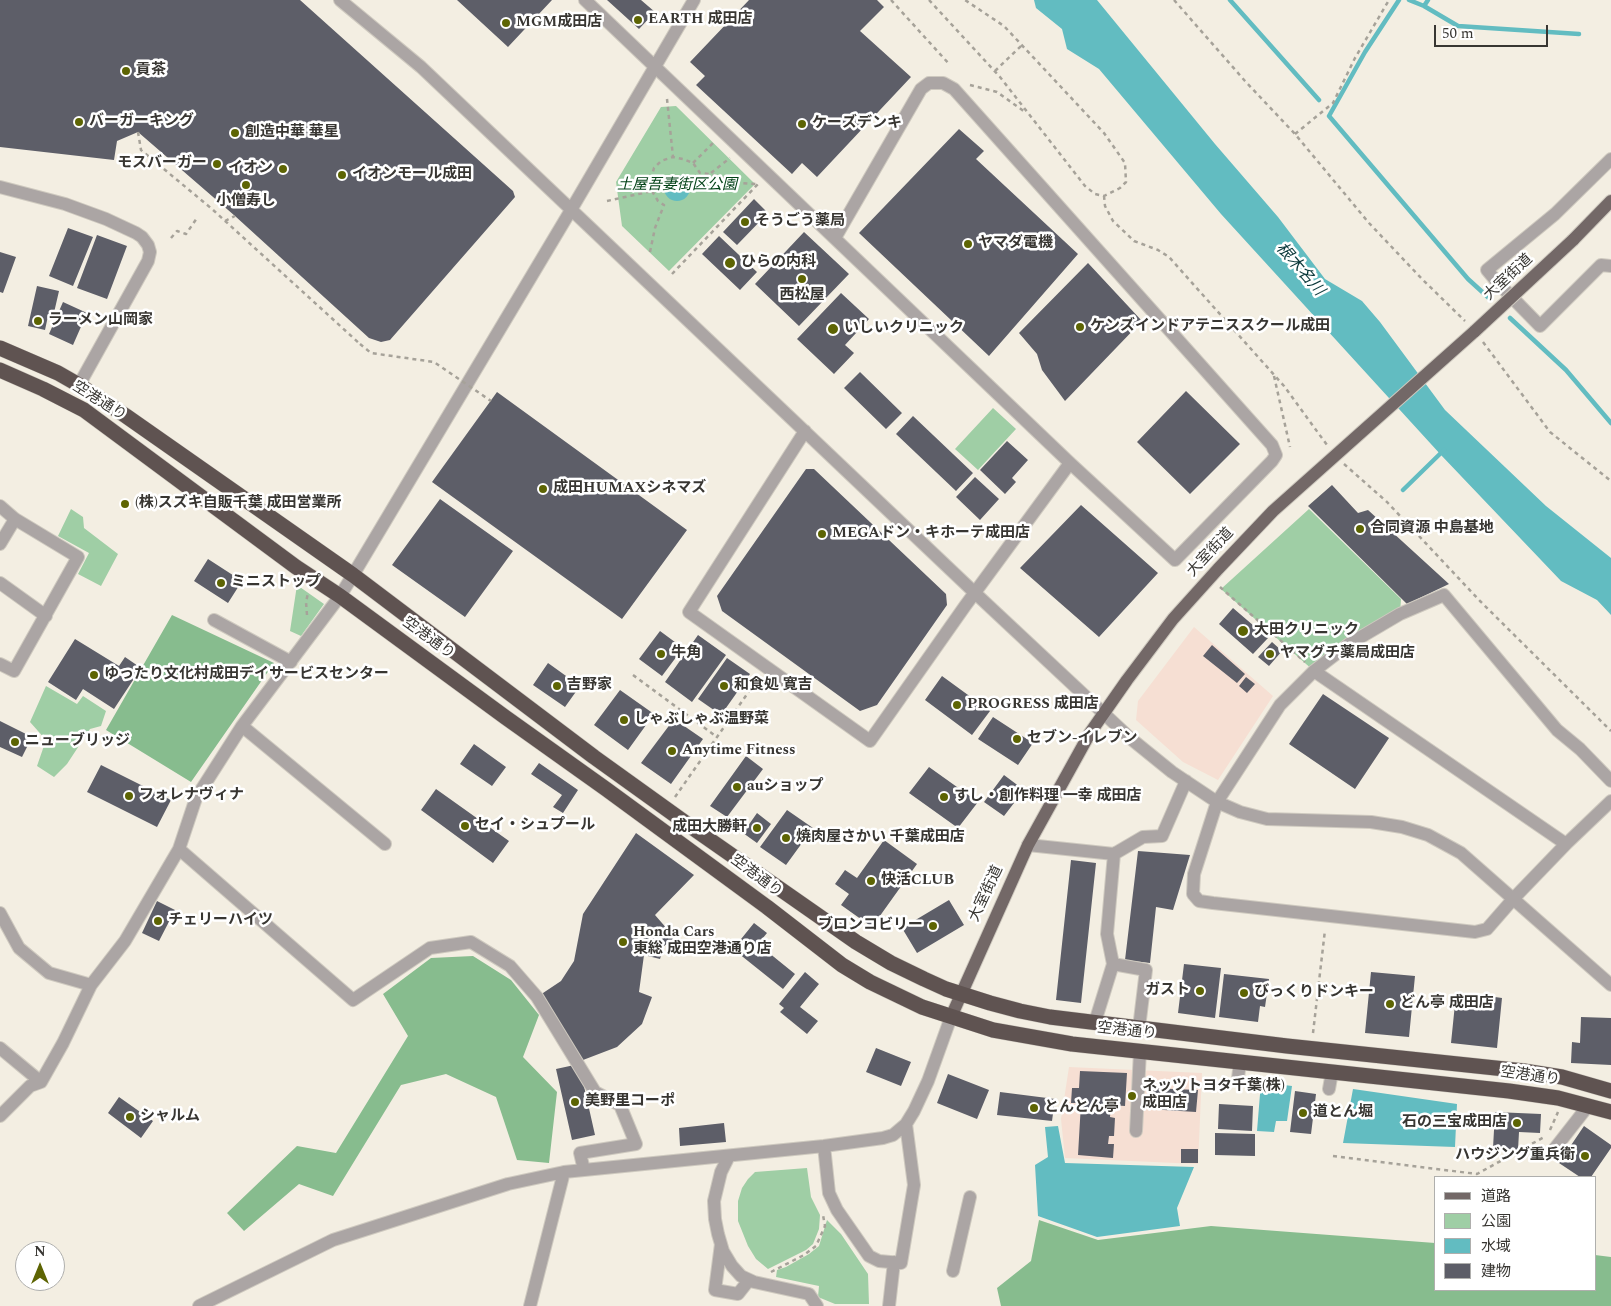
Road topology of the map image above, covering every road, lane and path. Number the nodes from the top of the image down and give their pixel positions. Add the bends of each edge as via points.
1 (340, 0) edge
2 (584, 0) edge
3 (694, 0) edge
4 (891, 0) edge
5 (929, 0) edge
6 (965, 0) edge
7 (1174, 0) edge
8 (1389, 0) edge
9 (1022, 45) junction
10 (950, 65) dead end
11 (656, 68) junction
12 (994, 71) junction
13 (967, 84) dead end
14 (667, 98) dead end
15 (1029, 114) junction
16 (138, 132) dead end
17 (1294, 134) junction
18 (712, 144) dead end
19 (734, 156) dead end
20 (673, 157) junction
21 (1611, 159) edge
22 (693, 163) junction
23 (710, 174) junction
24 (760, 181) dead end
25 (757, 184) junction
26 (0, 187) edge
27 (652, 191) junction
28 (1104, 196) junction
29 (607, 201) dead end
30 (1611, 201) edge
31 (571, 210) junction
32 (235, 216) dead end
33 (197, 218) dead end
34 (225, 221) junction
35 (171, 238) dead end
36 (835, 238) junction
37 (650, 252) dead end
38 (1611, 266) edge
39 (672, 274) dead end
40 (1475, 331) junction
41 (0, 348) edge
42 (0, 370) edge
43 (1274, 374) junction
44 (79, 385) junction
45 (491, 401) dead end
46 (804, 432) junction
47 (1290, 447) dead end
48 (1336, 456) junction
49 (1070, 463) junction
50 (1611, 481) edge
51 (0, 506) edge
52 (15, 519) junction
53 (0, 544) edge
54 (353, 575) junction
55 (0, 583) edge
56 (309, 587) dead end
57 (1220, 587) dead end
58 (975, 593) junction
59 (340, 596) junction
60 (46, 616) junction
61 (214, 620) dead end
62 (304, 620) dead end
63 (291, 662) junction
64 (0, 664) edge
65 (1314, 671) junction
66 (761, 674) dead end
67 (632, 675) dead end
68 (1103, 712) junction
69 (242, 726) junction
70 (1611, 731) edge
71 (717, 737) junction
72 (1186, 781) junction
73 (1611, 781) edge
74 (675, 798) dead end
75 (1611, 801) edge
76 (1217, 802) junction
77 (385, 844) dead end
78 (1566, 844) junction
79 (1028, 845) junction
80 (179, 849) junction
81 (1114, 854) junction
82 (1514, 898) junction
83 (0, 913) edge
84 (1326, 926) dead end
85 (1113, 964) junction
86 (91, 985) junction
87 (1611, 986) edge
88 (961, 994) junction
89 (951, 1017) junction
90 (1095, 1022) junction
91 (1140, 1028) junction
92 (1313, 1035) dead end
93 (0, 1048) edge
94 (1140, 1051) junction
95 (1240, 1062) junction
96 (1332, 1072) junction
97 (1238, 1078) dead end
98 (41, 1082) junction
99 (1330, 1089) dead end
100 (1611, 1091) edge
101 (1564, 1099) junction
102 (1588, 1106) junction
103 (1611, 1112) edge
104 (0, 1116) edge
105 (906, 1124) junction
106 (1136, 1131) dead end
107 (824, 1146) junction
108 (1552, 1152) dead end
109 (729, 1156) junction
110 (1333, 1156) dead end
111 (584, 1170) junction
112 (564, 1172) junction
113 (970, 1197) dead end
114 (822, 1210) dead end
115 (721, 1244) junction
116 (894, 1262) junction
117 (953, 1271) dead end
118 (769, 1272) dead end
119 (749, 1280) junction
120 (199, 1306) edge
121 (530, 1306) edge
122 (817, 1306) edge
123 (889, 1306) edge

1 - 31 street via 421,67
2 - 11 street
3 - 11 street
4 - 10 path
5 - 12 path
6 - 9 path via 1004,26
7 - 17 path
8 - 17 path via 1333,103
9 - 12 path
9 - 28 path via 1104,133 1125,163 1126,182
11 - 31 street
11 - 36 street
12 - 15 path
13 - 15 path via 997,92
14 - 20 path
15 - 28 path via 1084,186
16 - 34 path via 142,150
17 - 40 path via 1369,223
18 - 22 path
19 - 23 path
20 - 22 path
20 - 27 path via 661,161 654,168
21 - 38 street via 1554,214 1487,270 1540,326 1601,265
22 - 23 path via 700,174
23 - 25 path via 740,183
24 - 25 path
25 - 39 path
26 - 44 street via 65,204 106,219 136,233 148,245 148,261
27 - 29 path
27 - 37 path via 664,205
28 - 43 path via 1113,221 1134,241 1169,257
30 - 40 main road, 大室街道, bridge
31 - 46 street
31 - 54 street
32 - 34 path
33 - 35 path via 186,234 177,231
34 - 45 path, bridge via 371,353 434,362
36 - 49 street
36 - 49 street via 921,89 929,84 943,83 954,89 1272,445 1276,455 1175,560
40 - 48 main road, 大室街道
40 - 50 path via 1550,432
41 - 44 highway, 空港通り
42 - 59 highway, 空港通り via 84,410
43 - 47 path
43 - 48 path
44 - 54 highway, 空港通り
46 - 58 street
46 - 58 street via 689,612 870,741
48 - 68 main road, 大室街道 via 1273,511 1218,569 1173,619
48 - 70 path via 1387,502 1480,601
49 - 58 street
51 - 52 street
52 - 53 street
52 - 60 street via 78,557
54 - 59 street
54 - 88 highway, 空港通り via 610,769 817,916 891,963
55 - 60 street
56 - 62 path via 308,613
57 - 65 path
58 - 68 street
59 - 63 street
59 - 89 highway, 空港通り via 842,965 922,1007
60 - 64 street via 14,672
61 - 63 street
63 - 69 street
65 - 73 street via 1349,644 1392,619 1444,596 1557,730 1580,748
65 - 76 street via 1280,706
65 - 78 street
66 - 71 path
67 - 71 path
68 - 72 street via 1130,738
68 - 79 main road, 大室街道
69 - 77 street
69 - 80 street via 196,798
71 - 74 path
72 - 76 street
72 - 81 street via 1162,836 1143,837
75 - 78 street
76 - 82 street via 1267,819 1371,822 1428,835 1461,853
76 - 82 street via 1194,874 1193,894 1199,901 1475,932 1487,929
78 - 82 street
79 - 81 street
79 - 88 main road, 大室街道
80 - 86 street via 125,941
80 - 111 street via 353,1000 430,948 472,942 510,966 537,997 595,1092 620,1105 636,1144 580,1153
81 - 85 street via 1107,934
82 - 87 street
83 - 86 street via 19,948 49,973
84 - 92 path
85 - 90 street
85 - 91 street via 1146,970
86 - 98 street
88 - 89 main road, 大室街道
88 - 90 highway, 空港通り via 1020,1011
89 - 94 highway, 空港通り via 1025,1036
89 - 105 street via 928,1081
90 - 91 highway, 空港通り
91 - 100 highway, 空港通り via 1524,1071 1562,1077
93 - 98 street
94 - 95 highway, 空港通り
94 - 106 street
95 - 96 highway, 空港通り
95 - 97 street
96 - 99 street
96 - 101 highway, 空港通り
98 - 104 street via 30,1086
101 - 102 highway, 空港通り
101 - 110 path via 1548,1134 1477,1174
102 - 103 highway, 空港通り
102 - 108 street
105 - 107 street via 893,1135 883,1138
105 - 116 street via 914,1185 901,1262
107 - 109 street
107 - 116 street via 829,1193 837,1210 868,1256
109 - 111 street
109 - 115 street via 721,1172 714,1201
111 - 112 street
112 - 120 street via 508,1184 333,1240
112 - 121 street
113 - 117 street
114 - 118 path via 825,1226 816,1246
115 - 119 street via 732,1266
115 - 119 street via 715,1290 738,1294
116 - 123 street
119 - 122 street via 809,1294

